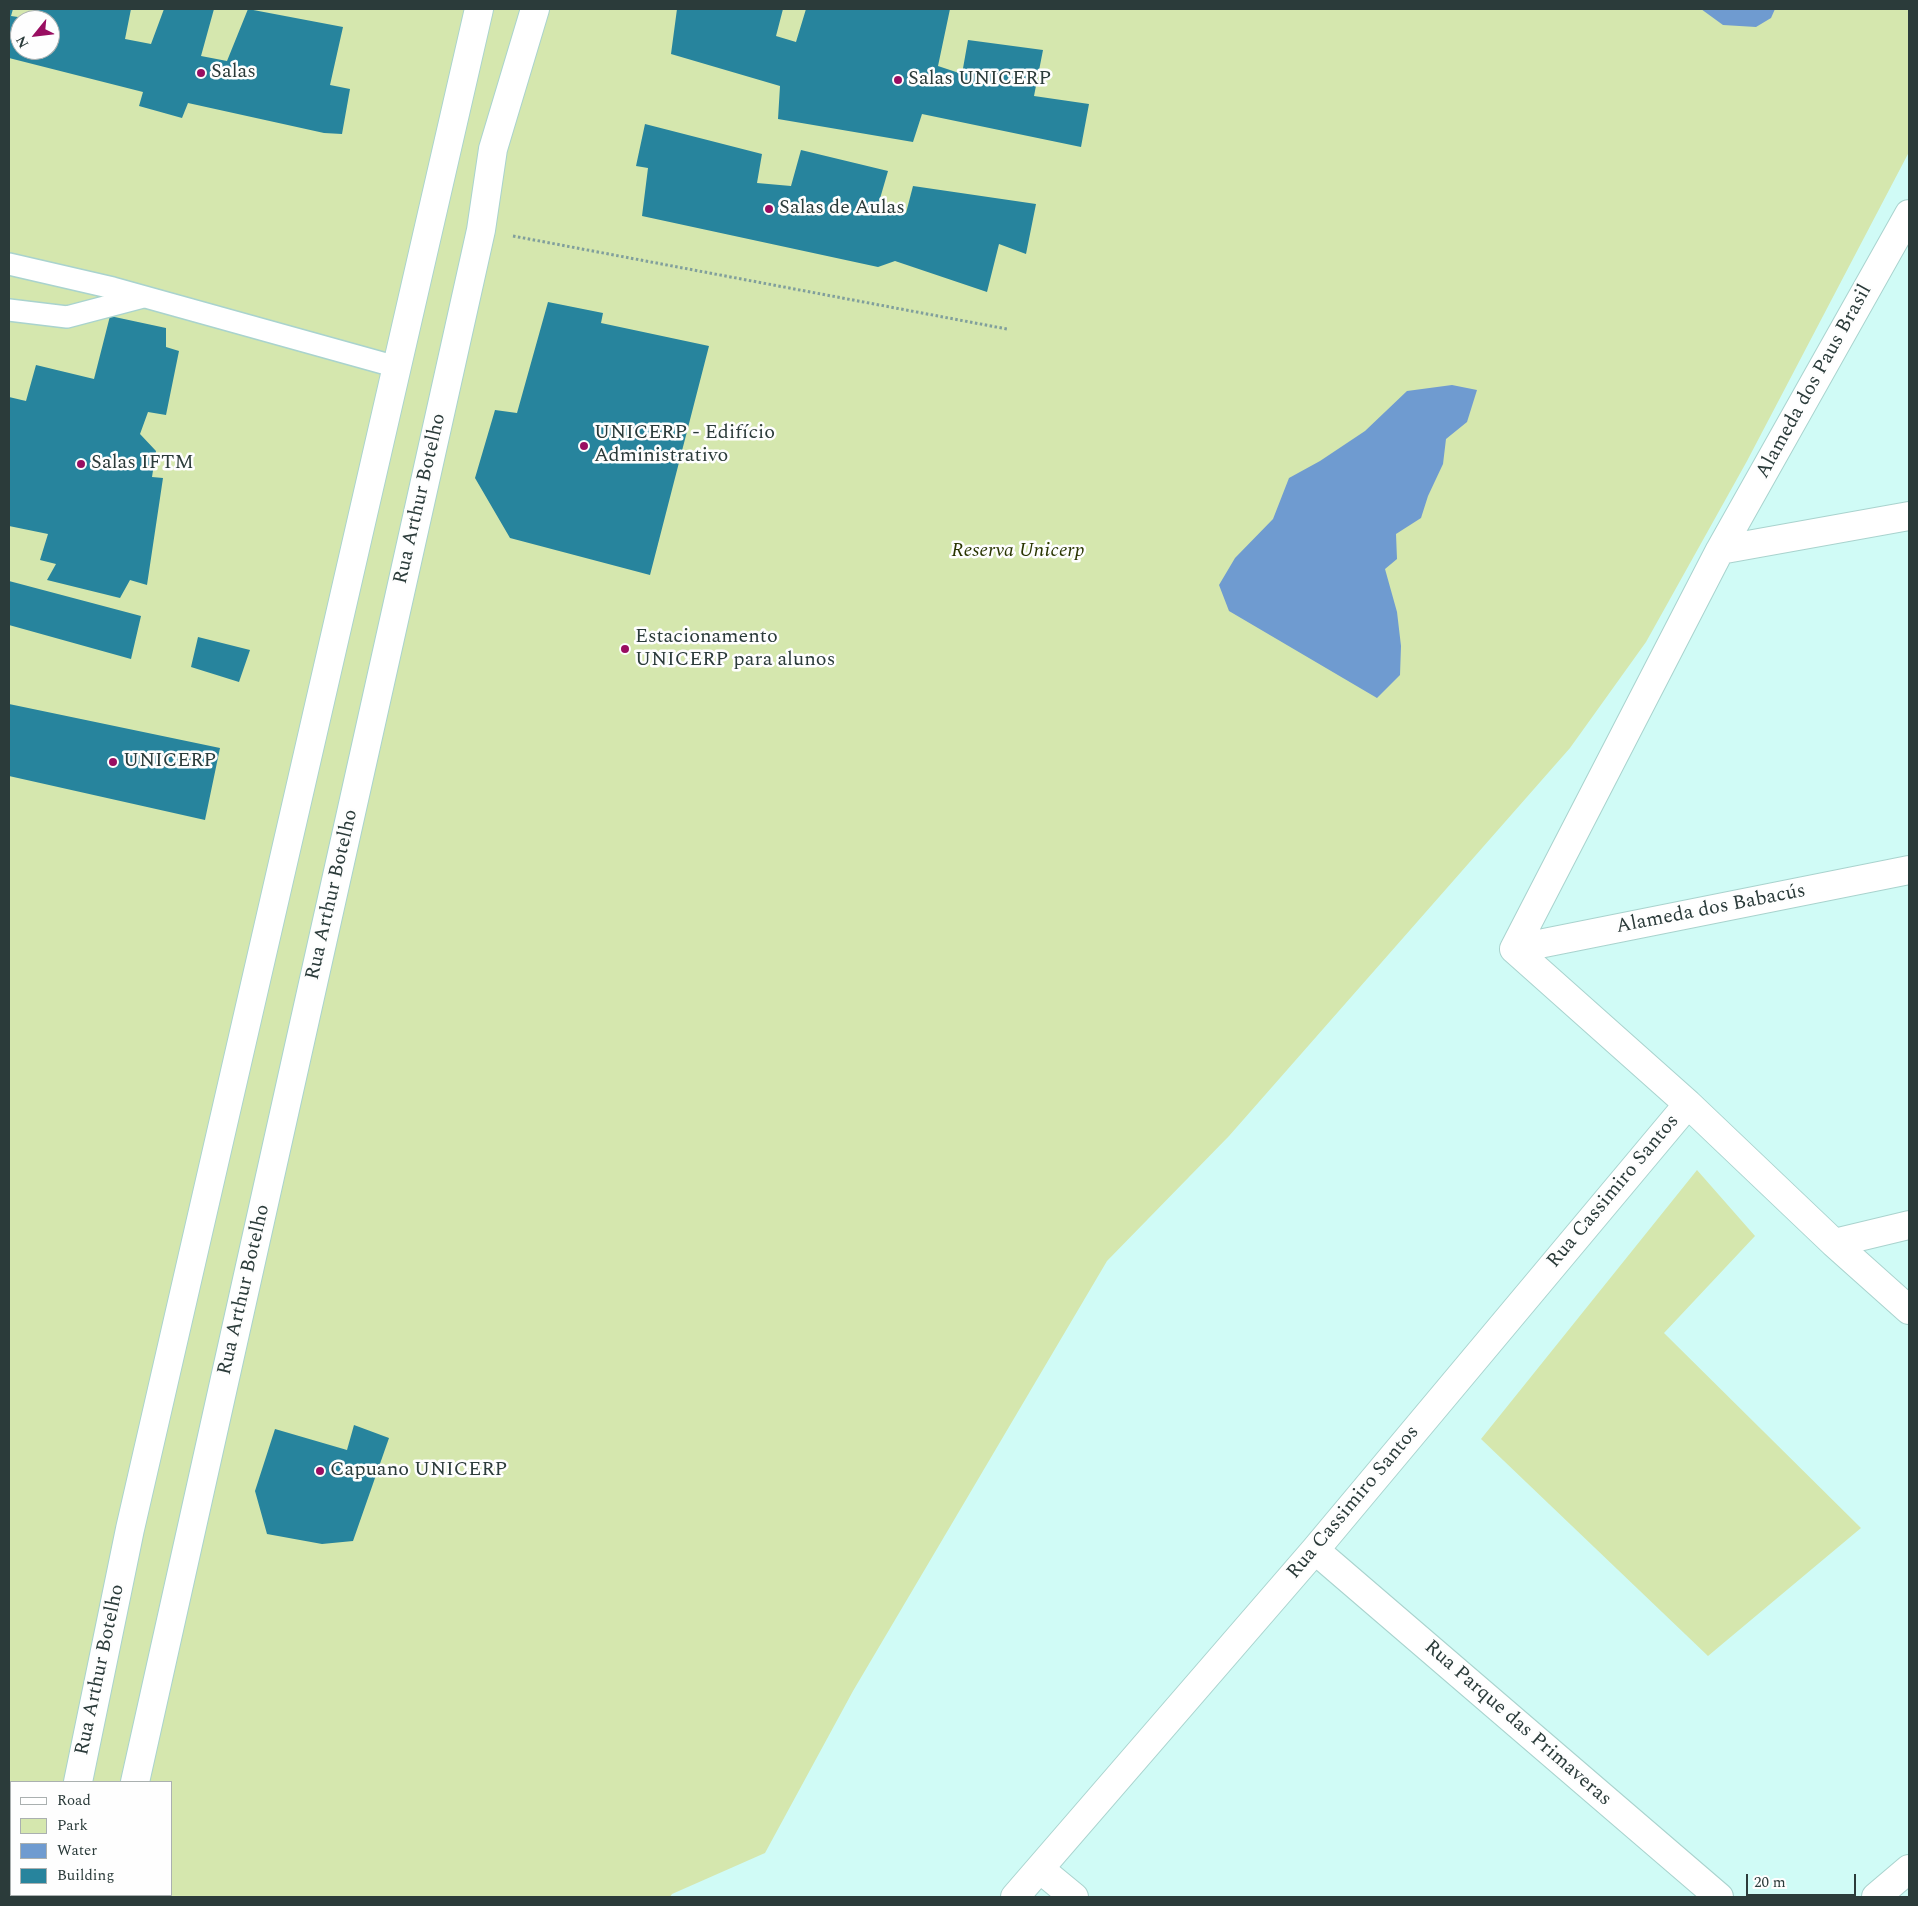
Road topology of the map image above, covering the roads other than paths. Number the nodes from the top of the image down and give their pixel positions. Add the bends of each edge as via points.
1 (479, 9) edge
2 (535, 9) edge
3 (1909, 214) edge
4 (9, 264) edge
5 (144, 296) junction
6 (9, 310) edge
7 (397, 367) junction
8 (1909, 516) edge
9 (1720, 550) junction
10 (1909, 870) edge
11 (1514, 949) junction
12 (1688, 1104) junction
13 (1909, 1225) edge
14 (1834, 1243) junction
15 (1909, 1310) edge
16 (1315, 1550) junction
17 (78, 1781) edge
18 (135, 1781) edge
19 (1040, 1869) junction
20 (1909, 1869) edge
21 (1015, 1897) edge
22 (1074, 1897) edge
23 (1718, 1897) edge
24 (1876, 1897) edge

1 - 7 street, Rua Arthur Botelho
2 - 18 street, Rua Arthur Botelho via 493,149 481,230
3 - 9 street, Alameda dos Paus Brasil
4 - 5 lane
5 - 6 lane via 67,317
5 - 7 lane
7 - 17 street, Rua Arthur Botelho via 130,1529
8 - 9 street
9 - 11 street, Alameda dos Paus Brasil
10 - 11 street, Alameda dos Babacús
11 - 12 street
12 - 14 street
12 - 16 street, Rua Cassimiro Santos
13 - 14 street
14 - 15 street
16 - 19 street, Rua Cassimiro Santos
16 - 23 street, Rua Parque das Primaveras
19 - 21 street, Rua Cassimiro Santos
19 - 22 street
20 - 24 street

